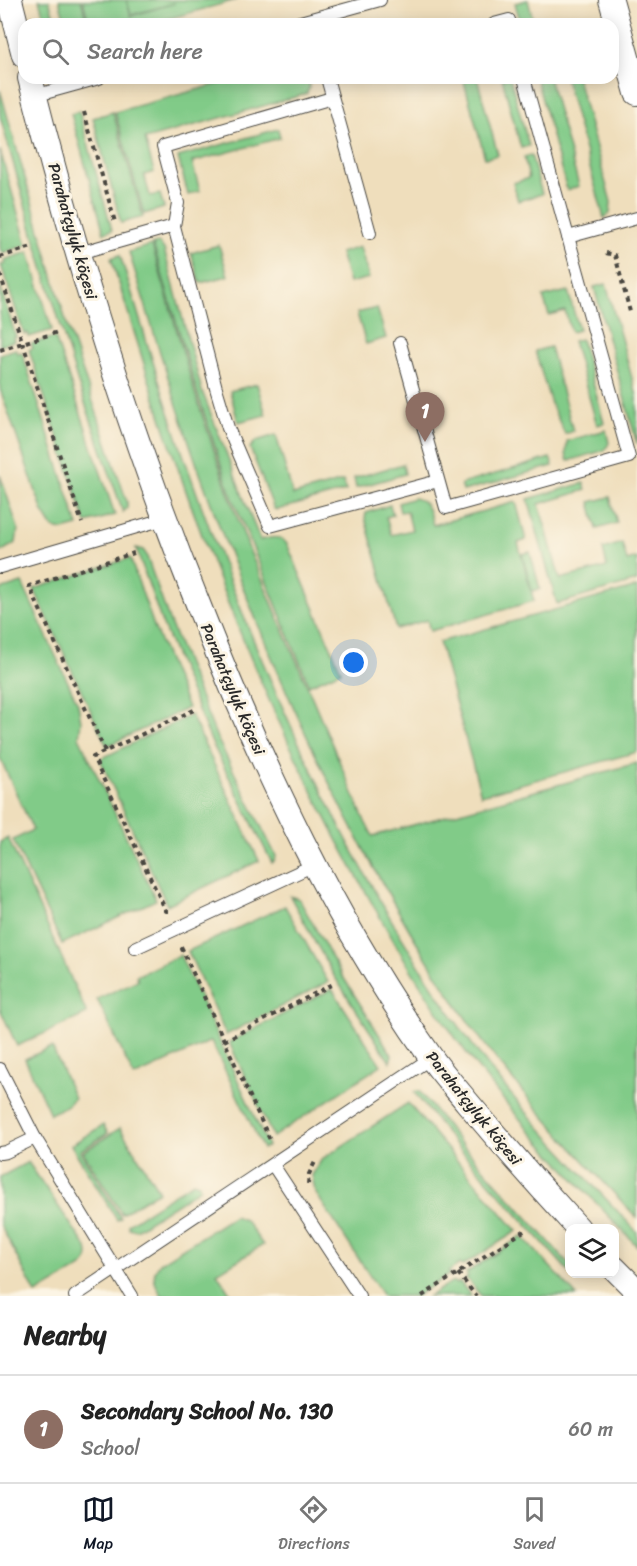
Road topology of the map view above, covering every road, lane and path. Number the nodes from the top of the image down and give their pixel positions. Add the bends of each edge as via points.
1 (10, 0) edge
2 (380, 0) edge
3 (611, 0) edge
4 (315, 18) edge
5 (616, 18) edge
6 (619, 29) edge
7 (18, 40) edge
8 (54, 84) edge
9 (328, 84) edge
10 (526, 84) edge
11 (32, 87) edge
12 (637, 93) edge
13 (332, 98) junction
14 (84, 112) dead end
15 (637, 218) edge
16 (116, 226) dead end
17 (174, 226) junction
18 (370, 233) dead end
19 (568, 237) junction
20 (32, 247) dead end
21 (79, 253) junction
22 (606, 253) dead end
23 (0, 257) edge
24 (0, 274) edge
25 (630, 312) dead end
26 (57, 332) dead end
27 (23, 343) junction
28 (400, 343) dead end
29 (0, 350) edge
30 (633, 456) edge
31 (438, 481) junction
32 (164, 519) junction
33 (87, 541) junction
34 (134, 553) dead end
35 (0, 567) edge
36 (194, 710) dead end
37 (105, 752) junction
38 (314, 865) junction
39 (176, 907) dead end
40 (192, 945) dead end
41 (135, 948) dead end
42 (333, 984) dead end
43 (224, 1041) junction
44 (431, 1058) junction
45 (0, 1069) edge
46 (281, 1137) dead end
47 (35, 1138) junction
48 (0, 1153) edge
49 (321, 1156) dead end
50 (273, 1165) junction
51 (309, 1187) dead end
52 (574, 1224) edge
53 (524, 1231) dead end
54 (115, 1271) junction
55 (619, 1272) edge
56 (458, 1273) junction
57 (637, 1291) edge
58 (75, 1296) edge
59 (132, 1296) edge
60 (359, 1296) edge
61 (422, 1296) edge
62 (476, 1296) edge

1 - 7 street
2 - 4 lane
3 - 5 street
6 - 12 street
8 - 11 lane
9 - 13 lane
10 - 19 lane
11 - 21 street, Parahatçylyk köçesi
13 - 17 lane via 163,147 178,203
13 - 18 lane
14 - 16 path
15 - 19 lane
17 - 21 lane
17 - 31 lane via 228,428 270,526
19 - 30 lane
20 - 23 path
21 - 32 street, Parahatçylyk köçesi
22 - 25 path via 615,255
24 - 27 path
26 - 27 path
27 - 29 path
27 - 33 path
28 - 31 lane
30 - 31 lane via 446,508
32 - 33 lane
32 - 38 street, Parahatçylyk köçesi via 226,677
33 - 35 lane
34 - 37 path via 29,586
36 - 37 path
37 - 39 path via 93,757 166,911
38 - 41 lane
38 - 44 street, Parahatçylyk köçesi via 374,970
40 - 43 path via 182,950
42 - 43 path
43 - 46 path via 272,1144
44 - 50 lane
44 - 52 street, Parahatçylyk köçesi
45 - 47 lane
47 - 48 lane
47 - 54 lane
49 - 51 path via 309,1174
50 - 54 lane
50 - 60 lane
53 - 56 path
54 - 58 lane
54 - 59 lane
55 - 57 street
56 - 61 path
56 - 62 path

